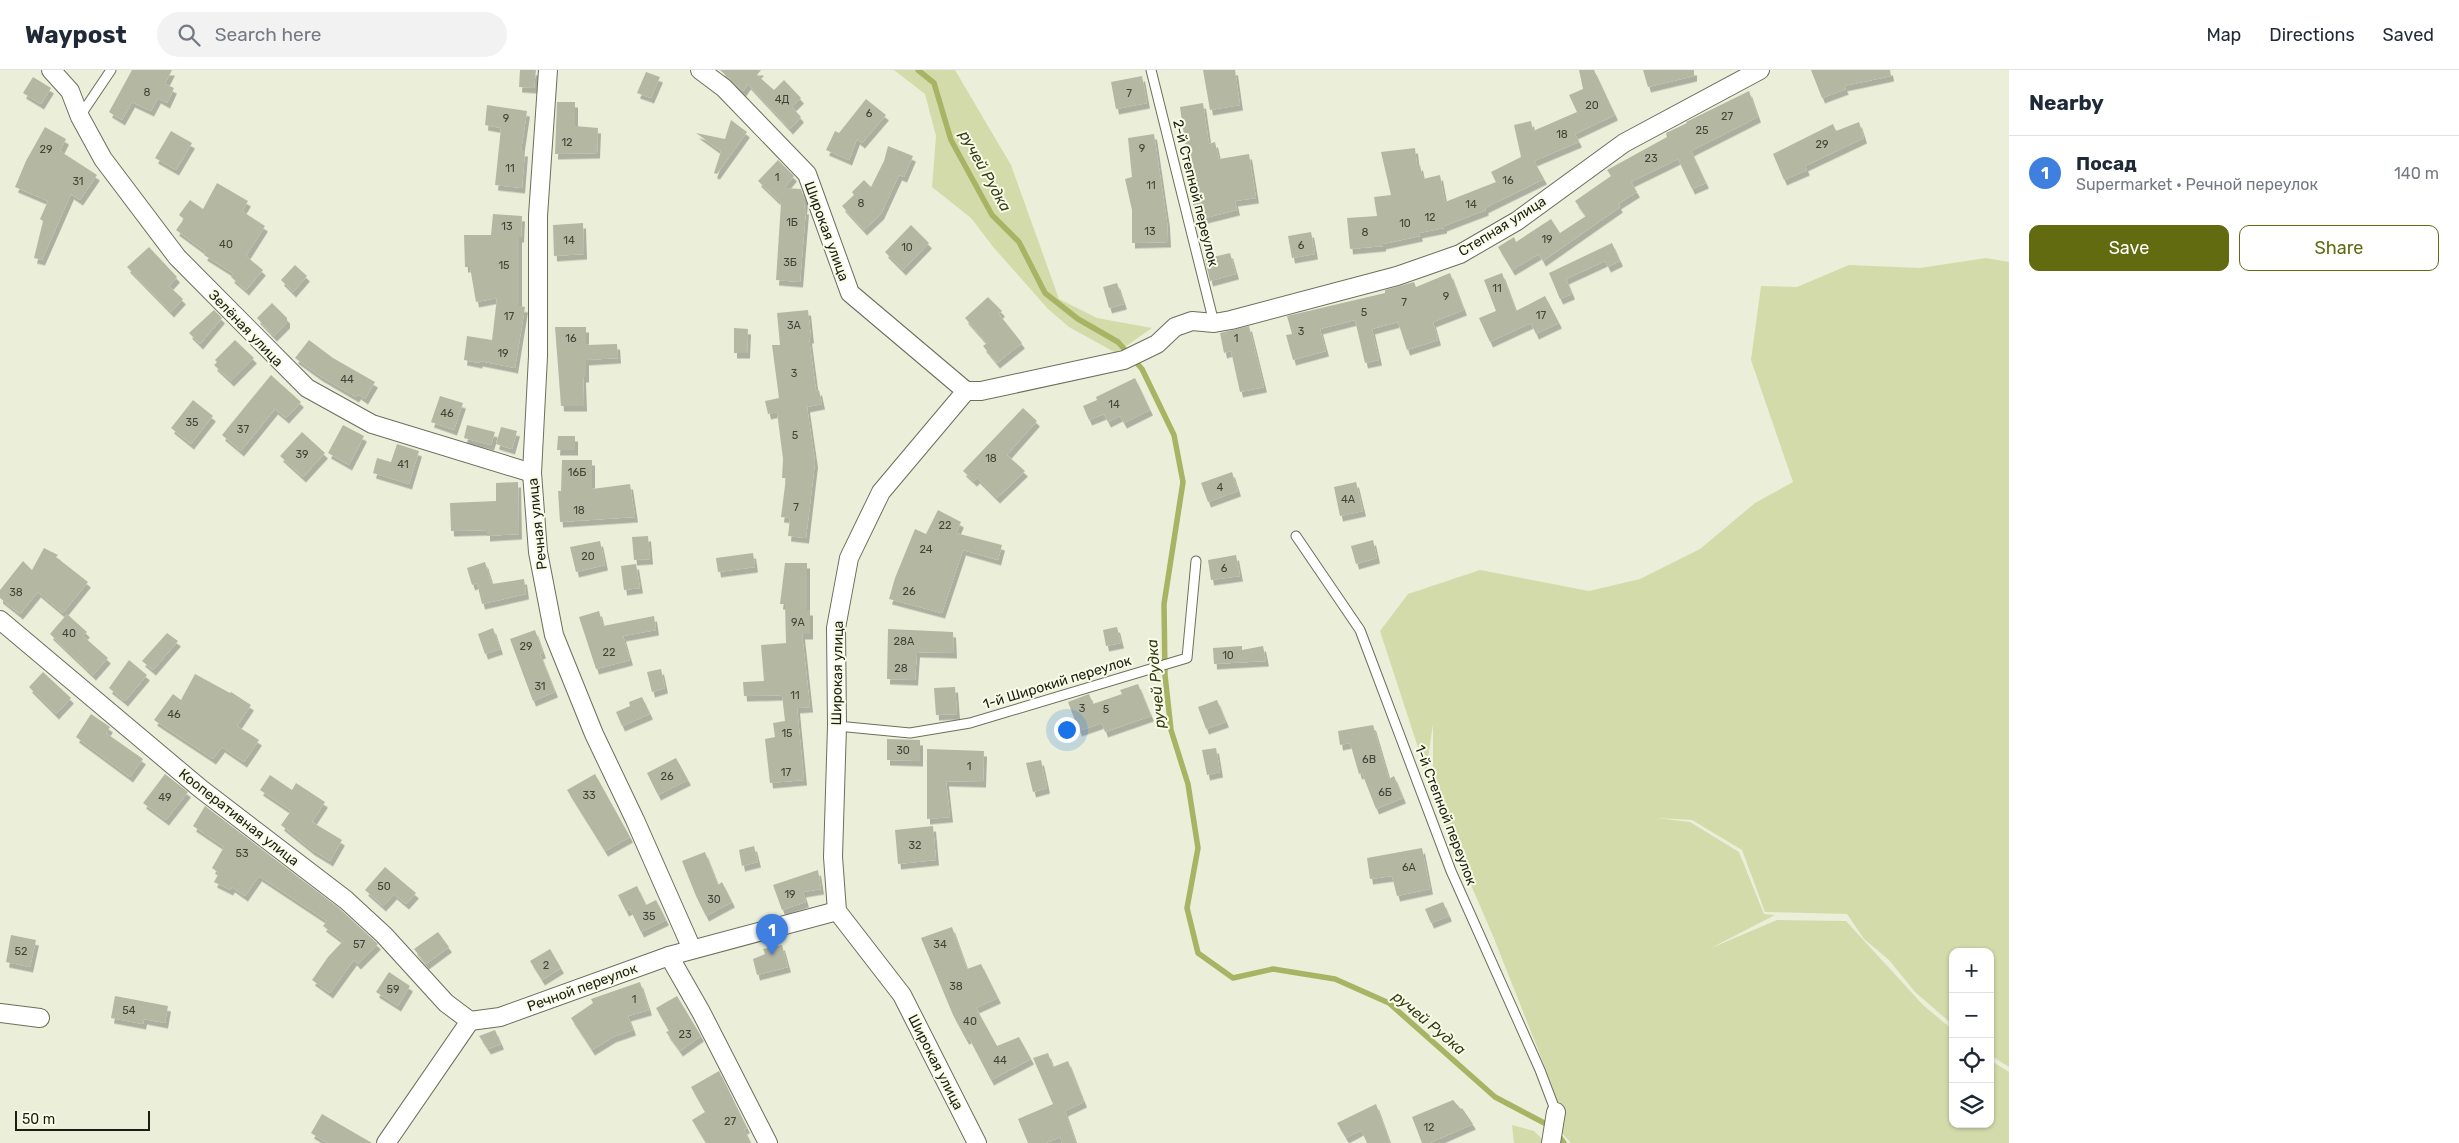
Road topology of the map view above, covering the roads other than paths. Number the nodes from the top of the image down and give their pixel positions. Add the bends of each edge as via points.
1 (51, 70) edge
2 (111, 70) edge
3 (548, 70) edge
4 (700, 70) edge
5 (1151, 70) edge
6 (1760, 70) edge
7 (80, 116) junction
8 (1214, 322) junction
9 (966, 391) junction
10 (532, 473) junction
11 (1296, 536) dead end
12 (1196, 561) dead end
13 (0, 620) edge
14 (837, 726) junction
15 (837, 911) junction
16 (692, 949) junction
17 (669, 956) junction
18 (0, 1014) edge
19 (40, 1018) dead end
20 (470, 1020) junction
21 (1556, 1112) joint
22 (386, 1143) edge
23 (768, 1143) edge
24 (977, 1143) edge
25 (1551, 1143) edge

1 - 7 street, Зелёная улица via 70,92
2 - 7 lane
3 - 10 street, Речная улица via 538,216 538,356
4 - 9 street, Широкая улица via 724,88 807,174 850,293
5 - 8 lane, 2-й Степной переулок
6 - 8 street, Степная улица via 1624,143 1517,221 1460,254 1397,276
7 - 10 street, Зелёная улица via 103,159 176,257 307,388 372,424
8 - 9 street, Степная улица via 1192,321 1175,327 1157,344 1131,357 981,391
9 - 14 street, Широкая улица via 881,492 849,558 836,628
10 - 16 street, Речная улица via 538,552 554,635 594,734
11 - 21 lane, 1-й Степной переулок via 1360,630 1451,870
12 - 14 lane, 1-й Широкий переулок via 1187,658 970,723 910,733
13 - 20 street, Кооперативная улица via 201,789 346,900 384,935 446,1003
14 - 15 street, Широкая улица via 833,857
15 - 16 street, Речной переулок
15 - 24 street, Широкая улица via 902,995
16 - 17 street, Речной переулок
17 - 20 street, Речной переулок via 500,1017
17 - 23 street
18 - 19 street
20 - 22 street
21 - 25 street

